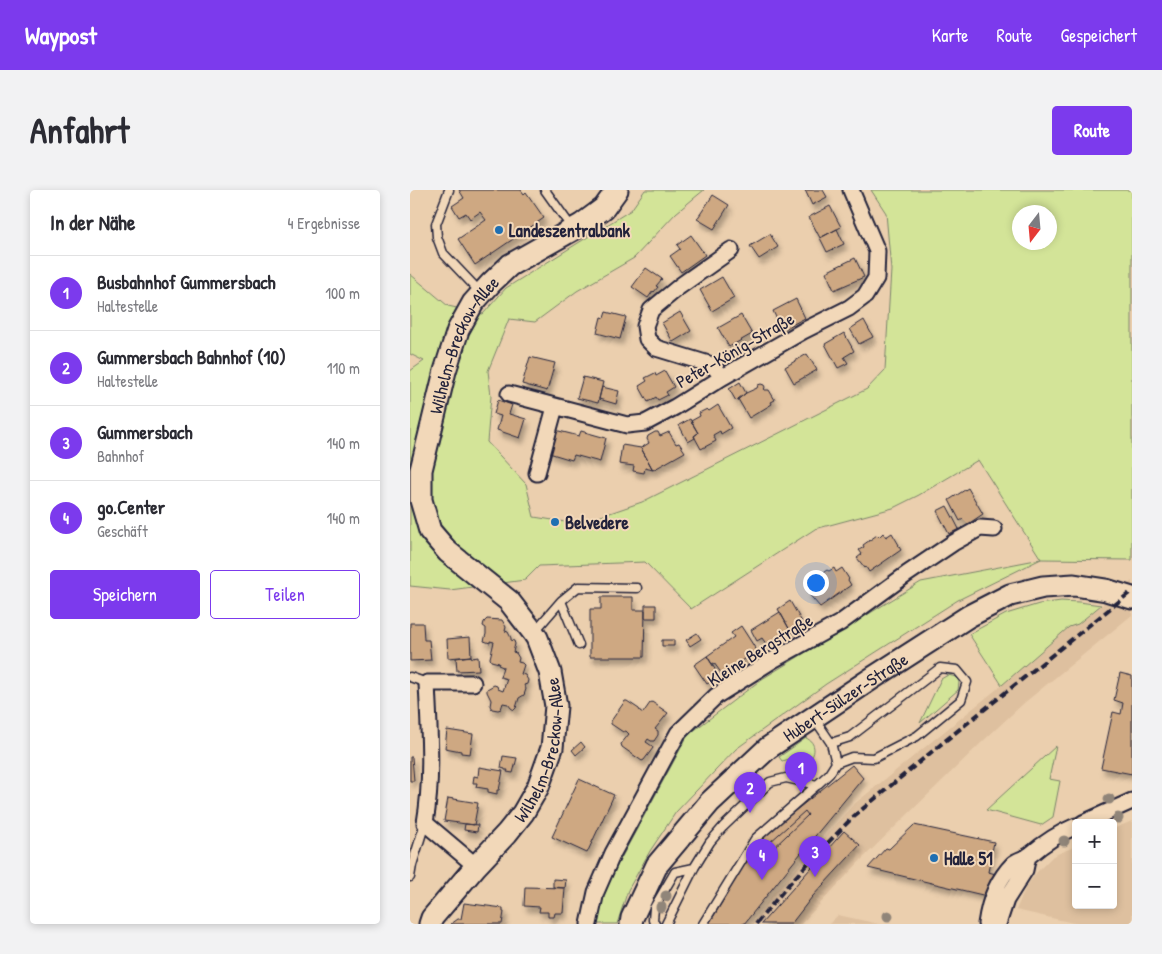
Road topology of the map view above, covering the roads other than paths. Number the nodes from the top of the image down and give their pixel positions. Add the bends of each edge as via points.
1 (449, 190) edge
2 (545, 190) edge
3 (617, 190) edge
4 (852, 190) edge
5 (573, 230) junction
6 (732, 250) dead end
7 (481, 294) junction
8 (723, 377) junction
9 (509, 394) dead end
10 (554, 407) junction
11 (537, 473) dead end
12 (994, 529) dead end
13 (637, 588) dead end
14 (1132, 598) edge
15 (561, 601) junction
16 (533, 632) junction
17 (579, 645) dead end
18 (410, 677) edge
19 (427, 683) junction
20 (473, 683) dead end
21 (813, 717) junction
22 (831, 743) junction
23 (836, 763) junction
24 (818, 785) junction
25 (1132, 801) edge
26 (1092, 819) edge
27 (425, 823) junction
28 (1072, 828) edge
29 (1028, 856) junction
30 (476, 866) junction
31 (694, 868) junction
32 (410, 877) edge
33 (430, 924) edge
34 (589, 924) edge
35 (631, 924) edge
36 (655, 924) edge
37 (666, 924) edge
38 (703, 924) edge
39 (986, 924) edge
40 (998, 924) edge

1 - 7 lane via 436,224 437,238 443,253
2 - 5 lane
3 - 5 street, Wilhelm-Breckow-Allee via 604,208
4 - 8 street, Peter-König-Straße via 877,251 876,278 865,296
5 - 7 street, Wilhelm-Breckow-Allee via 510,266
6 - 8 street via 651,310 645,326 647,339 656,348 712,365
7 - 16 street, Wilhelm-Breckow-Allee via 458,330 445,371 421,470 421,500 430,531 448,552 509,601
8 - 10 street, Peter-König-Straße via 645,423 627,425
9 - 10 street, Peter-König-Straße
10 - 11 street
12 - 34 street, Kleine Bergstraße via 980,528 953,543 840,623 716,696 678,733 613,854 596,892
13 - 15 lane via 578,587
14 - 21 street, Hubert-Sülzer-Straße via 1106,590 1074,586 1043,587 1010,595 970,616
15 - 16 lane
15 - 17 lane
16 - 30 street, Wilhelm-Breckow-Allee via 550,672 556,706 552,748 538,787 523,813
18 - 19 lane
19 - 20 street
19 - 27 street via 430,747
21 - 22 lane
21 - 35 street, Hubert-Sülzer-Straße via 768,748 710,802 657,865
22 - 23 lane
22 - 23 lane via 850,737 940,668 957,670 967,682 961,700 916,736 874,758 852,757
23 - 24 lane
24 - 31 lane via 786,778 770,782 723,827
24 - 38 lane via 755,839
25 - 26 street
27 - 30 street
27 - 32 lane
28 - 29 street via 1050,838
29 - 39 street via 1014,863 1005,874 992,898
29 - 40 street
30 - 33 street, Wilhelm-Breckow-Allee
31 - 36 lane via 675,872 654,908
31 - 37 lane

